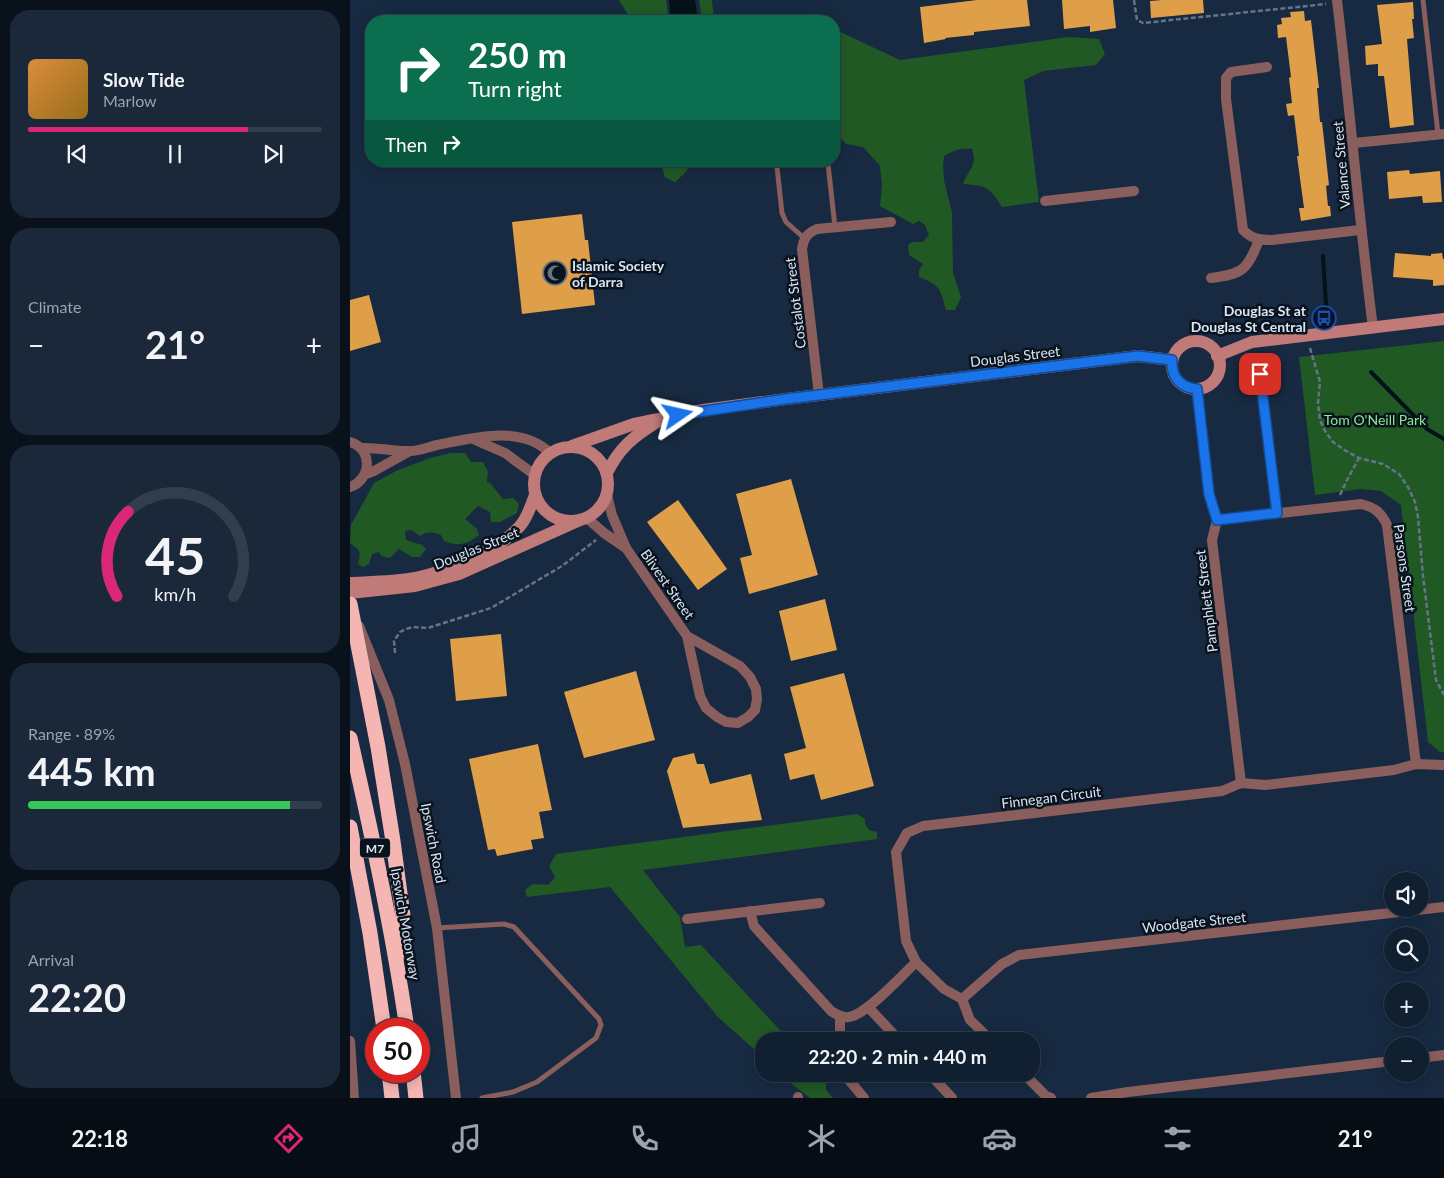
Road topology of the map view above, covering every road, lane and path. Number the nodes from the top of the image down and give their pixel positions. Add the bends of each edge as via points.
1 (1134, 0) edge
2 (1423, 0) edge
3 (1337, 2) edge
4 (1267, 67) dead end
5 (1441, 134) edge
6 (1354, 142) junction
7 (828, 167) edge
8 (777, 168) dead end
9 (1134, 191) dead end
10 (1045, 201) dead end
11 (891, 222) dead end
12 (835, 227) junction
13 (1360, 230) junction
14 (804, 238) junction
15 (1259, 240) junction
16 (1211, 278) dead end
17 (1444, 319) edge
18 (1373, 328) junction
19 (1217, 356) junction
20 (1172, 360) junction
21 (1260, 374) dead end
22 (1197, 389) junction
23 (819, 395) junction
24 (664, 418) junction
25 (471, 439) junction
26 (350, 442) edge
27 (572, 446) junction
28 (361, 448) junction
29 (410, 451) junction
30 (550, 453) junction
31 (1359, 458) dead end
32 (607, 473) junction
33 (366, 474) junction
34 (535, 474) junction
35 (350, 488) edge
36 (536, 495) junction
37 (607, 495) junction
38 (1331, 507) junction
39 (1277, 513) junction
40 (584, 519) junction
41 (1217, 520) junction
42 (597, 539) dead end
43 (626, 548) junction
44 (350, 584) edge
45 (350, 594) edge
46 (350, 602) edge
47 (355, 619) junction
48 (687, 636) junction
49 (395, 653) dead end
50 (350, 738) edge
51 (1416, 764) junction
52 (1444, 765) edge
53 (1241, 783) junction
54 (350, 827) edge
55 (820, 903) dead end
56 (1444, 907) edge
57 (750, 912) junction
58 (687, 919) dead end
59 (437, 928) junction
60 (396, 959) junction
61 (916, 962) junction
62 (962, 999) junction
63 (868, 1007) junction
64 (840, 1017) junction
65 (382, 1018) edge
66 (405, 1018) edge
67 (840, 1032) edge
68 (892, 1032) edge
69 (983, 1032) edge
70 (350, 1041) edge
71 (1444, 1055) edge
72 (1429, 1057) edge
73 (1384, 1062) edge
74 (851, 1082) edge
75 (937, 1082) edge
76 (1032, 1082) edge
77 (390, 1083) edge
78 (414, 1083) edge
79 (1129, 1095) edge
80 (354, 1098) edge
81 (392, 1098) edge
82 (416, 1098) edge
83 (456, 1098) edge
84 (482, 1098) edge
85 (864, 1098) edge
86 (952, 1098) edge
87 (1051, 1098) edge
88 (1091, 1098) edge

1 - 3 path via 1137,20 1143,23
2 - 5 lane
3 - 6 street, Valance Street
4 - 15 street via 1231,72 1226,78 1243,230 1250,238
5 - 6 street
6 - 13 street, Valance Street
7 - 12 lane
8 - 14 lane via 782,213 786,222
9 - 10 street
11 - 12 street, Costalot Street
12 - 14 street, Costalot Street via 817,229
13 - 15 street
13 - 18 street, Valance Street
14 - 23 street, Costalot Street via 802,249
15 - 16 street via 1241,271 1232,276
17 - 18 main road
18 - 19 main road via 1252,342
19 - 20 main road via 1205,343 1193,341 1178,349
19 - 22 main road via 1216,377 1210,384
20 - 22 main road via 1178,380 1186,387
20 - 23 main road, Douglas Street via 1138,356
21 - 39 street
22 - 41 street, Pamphlett Street via 1209,494
23 - 24 main road, Douglas Street
24 - 27 main road, Douglas Street via 634,424
24 - 32 main road, Douglas Street via 634,436 617,454
25 - 29 street
25 - 30 street via 503,435 541,444
25 - 34 street via 505,453
26 - 28 street
27 - 30 main road
27 - 32 main road via 594,454
28 - 29 street
28 - 33 street via 367,460
29 - 33 street
30 - 34 main road via 540,462
31 - 38 path
32 - 37 main road
33 - 35 street
34 - 36 main road
36 - 40 main road via 552,516 571,521
36 - 44 main road, Douglas Street via 521,525 487,552 414,578
37 - 40 main road via 596,512
37 - 43 street, Blivest Street
38 - 39 street, Parsons Street
38 - 51 street, Parsons Street via 1372,506 1387,525
39 - 41 street, Parsons Street
40 - 43 street, Blivest Street
40 - 45 main road, Douglas Street via 459,574 415,586
41 - 53 street, Pamphlett Street via 1212,540
42 - 49 path via 562,566 491,608 428,628 413,627 400,632 394,641
43 - 48 street, Blivest Street
46 - 47 highway
47 - 59 street, Ipswich Road via 397,726
47 - 60 highway via 393,841 402,916
48 - 48 street, Blivest Street via 740,666 750,677 757,699 755,710 748,717 738,723 726,722 706,708 700,696
50 - 60 highway, Ipswich Motorway / M7
51 - 52 street, Finnegan Circuit
51 - 53 street, Finnegan Circuit via 1394,770 1265,784
53 - 61 street, Finnegan Circuit via 1222,790 923,826 907,833 896,852 906,941
54 - 65 highway, M7
55 - 57 street
56 - 62 street, Woodgate Street via 1019,955 1002,964
57 - 58 street
57 - 64 street via 754,926
59 - 83 street, Ipswich Road
59 - 84 lane via 504,924 514,927 601,1025 596,1038 537,1082 513,1092
60 - 66 highway, Ipswich Motorway / M7
61 - 62 street, Finnegan Circuit via 944,989
61 - 63 street
62 - 69 street via 970,1020
63 - 64 street via 862,1013
63 - 68 street
64 - 67 street
70 - 80 street
71 - 72 street
73 - 79 street
74 - 85 street
75 - 86 street
76 - 87 street
77 - 81 highway
78 - 82 highway
79 - 88 street

